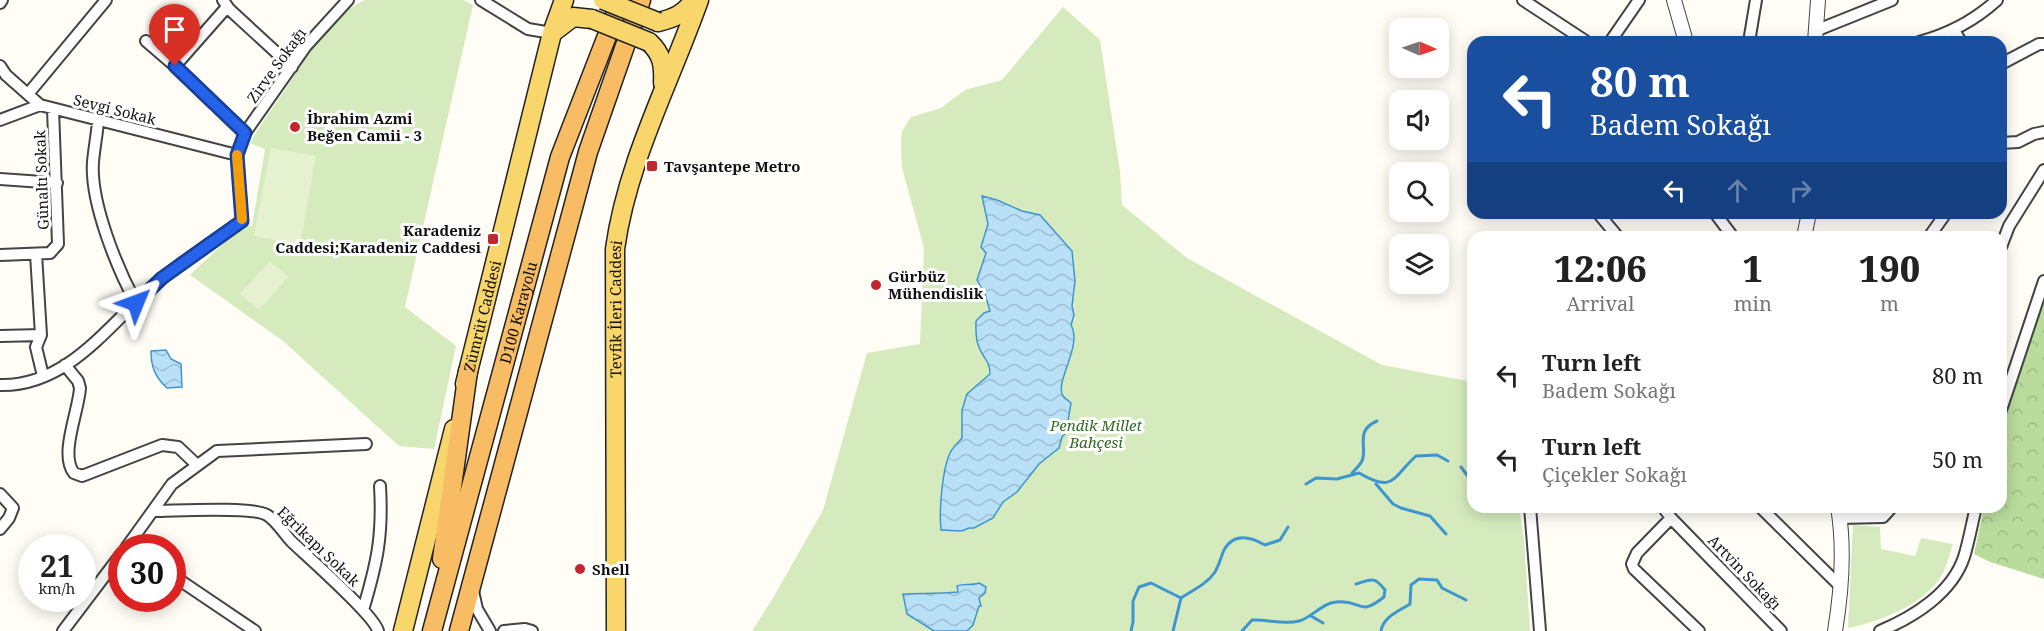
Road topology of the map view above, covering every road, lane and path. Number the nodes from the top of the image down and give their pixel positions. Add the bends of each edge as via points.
1 (106, 0) edge
2 (348, 0) edge
3 (481, 0) edge
4 (564, 0) edge
5 (603, 0) edge
6 (621, 0) edge
7 (641, 0) edge
8 (694, 0) edge
9 (699, 0) edge
10 (1639, 0) edge
11 (1674, 0) edge
12 (1756, 0) edge
13 (1818, 0) edge
14 (1893, 0) edge
15 (1997, 0) edge
16 (1528, 1) edge
17 (225, 3) edge
18 (1954, 30) junction
19 (552, 33) junction
20 (1578, 36) edge
21 (1614, 36) edge
22 (1684, 36) edge
23 (1750, 36) edge
24 (1815, 36) edge
25 (1936, 36) edge
26 (1958, 36) edge
27 (146, 41) dead end
28 (2044, 44) edge
29 (2007, 61) edge
30 (0, 66) edge
31 (175, 66) junction
32 (292, 67) junction
33 (663, 93) junction
34 (28, 94) junction
35 (40, 105) junction
36 (53, 109) junction
37 (0, 120) edge
38 (98, 121) junction
39 (2044, 132) edge
40 (245, 133) junction
41 (2007, 143) edge
42 (237, 155) junction
43 (2044, 170) edge
44 (0, 179) edge
45 (57, 183) junction
46 (1603, 219) edge
47 (1613, 231) edge
48 (2007, 231) edge
49 (36, 254) junction
50 (0, 255) edge
51 (2044, 281) edge
52 (136, 303) junction
53 (41, 335) junction
54 (0, 336) edge
55 (65, 364) junction
56 (468, 371) junction
57 (43, 376) junction
58 (0, 385) edge
59 (2007, 392) edge
60 (366, 444) dead end
61 (197, 465) junction
62 (380, 486) dead end
63 (0, 494) edge
64 (153, 511) junction
65 (1530, 513) edge
66 (1668, 513) edge
67 (1766, 513) edge
68 (1839, 513) edge
69 (1848, 513) edge
70 (1887, 513) edge
71 (1975, 513) edge
72 (1671, 518) junction
73 (0, 529) edge
74 (137, 534) edge
75 (108, 573) edge
76 (472, 583) junction
77 (186, 584) edge
78 (1841, 587) junction
79 (363, 610) junction
80 (63, 631) edge
81 (255, 631) edge
82 (378, 631) edge
83 (403, 631) edge
84 (432, 631) edge
85 (459, 631) edge
86 (490, 631) edge
87 (504, 631) edge
88 (532, 631) edge
89 (616, 631) edge
90 (1540, 631) edge
91 (1699, 631) edge
92 (1781, 631) edge
93 (1836, 631) edge
94 (1880, 631) edge

1 - 34 street
2 - 32 street, Zirve Sokağı
3 - 19 street via 528,29
4 - 19 main road, Zümrüt Caddesi
5 - 8 main road, bridge via 658,22 676,18
6 - 84 highway, D100 Karayolu via 560,157
7 - 76 highway, D100 Karayolu via 588,152
9 - 33 main road, Tevfik İleri Caddesi
10 - 21 street
11 - 22 street
12 - 23 street
13 - 24 street
14 - 24 street
15 - 18 street
16 - 20 street
17 - 31 street
17 - 32 street
18 - 25 street
18 - 26 street
19 - 33 main road, bridge via 573,17 592,19 649,42 664,64
19 - 56 main road, Zümrüt Caddesi
27 - 31 street
28 - 29 street
30 - 34 street, Sevgi Sokak
31 - 40 street
32 - 40 street, Zirve Sokağı
33 - 89 main road, Tevfik İleri Caddesi via 625,194 615,249
34 - 35 street, Sevgi Sokak
35 - 36 street, Sevgi Sokak
35 - 37 street
36 - 38 street, Sevgi Sokak
36 - 45 street, Günaltı Sokak
38 - 42 street, Sevgi Sokak
38 - 52 street via 93,162 101,219
39 - 41 street
40 - 42 street, Zirve Sokağı
42 - 52 street via 242,221 162,278
43 - 48 street
44 - 45 street
45 - 49 street, Günaltı Sokak via 58,244 50,253
46 - 47 street
49 - 50 street
49 - 53 street
51 - 59 street
52 - 55 street
53 - 54 street
53 - 57 street via 36,347
55 - 57 street
55 - 61 street via 80,388 70,434 69,464 74,473 82,476 162,445 178,447
56 - 83 main road, Zümrüt Caddesi
56 - 84 highway
57 - 58 street
60 - 61 street via 217,451
61 - 64 street via 172,484
62 - 79 street via 379,551
63 - 73 street via 13,508
64 - 74 street
64 - 79 street, Eğrikapı Sokak via 251,510 268,515
65 - 90 street
66 - 72 street, Artvin Sokağı
67 - 78 street
68 - 78 street
69 - 70 street via 1883,517
71 - 94 street via 1964,557 1949,584 1923,607
72 - 91 street via 1637,553 1632,564
72 - 92 street, Artvin Sokağı
75 - 80 street
76 - 85 highway, D100 Karayolu
76 - 86 street via 477,609
77 - 81 street
78 - 93 street
79 - 82 street, Eğrikapı Sokak
87 - 88 street

